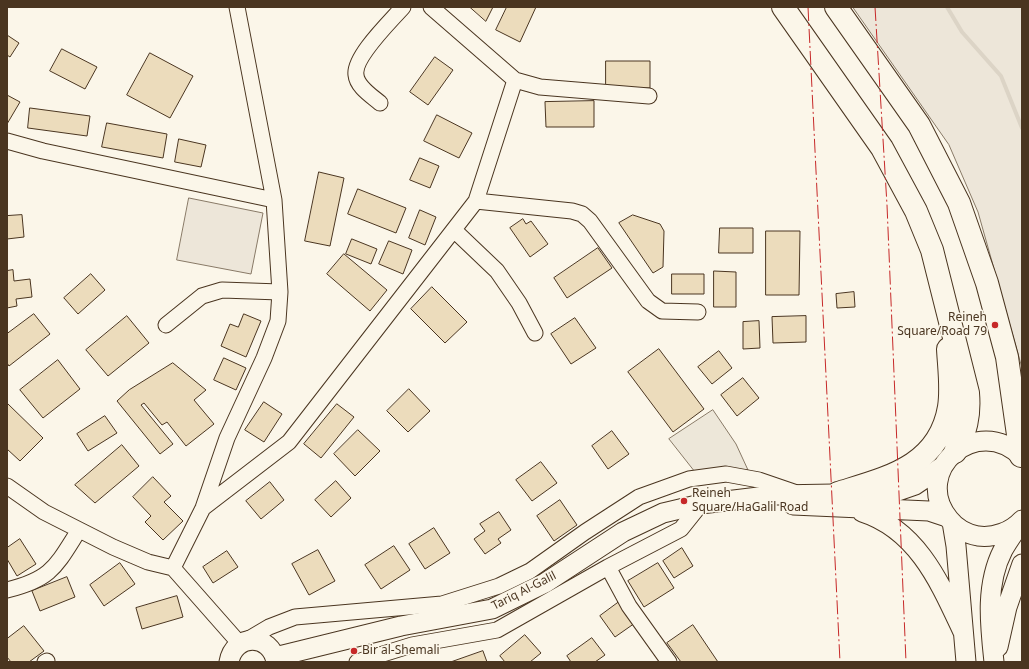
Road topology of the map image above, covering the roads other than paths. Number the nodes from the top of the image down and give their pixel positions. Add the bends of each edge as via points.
1 (237, 7) edge
2 (403, 7) edge
3 (431, 7) edge
4 (784, 7) edge
5 (836, 7) edge
6 (515, 80) junction
7 (649, 96) dead end
8 (380, 103) dead end
9 (7, 141) edge
10 (274, 200) junction
11 (476, 201) junction
12 (454, 230) junction
13 (280, 292) junction
14 (947, 308) junction
15 (698, 312) dead end
16 (166, 325) dead end
17 (535, 333) dead end
18 (1009, 370) junction
19 (1022, 395) edge
20 (1021, 456) edge
21 (949, 459) junction
22 (7, 486) edge
23 (797, 493) junction
24 (737, 500) junction
25 (843, 500) junction
26 (701, 504) junction
27 (203, 508) junction
28 (950, 520) junction
29 (1022, 521) edge
30 (80, 530) junction
31 (1022, 564) edge
32 (608, 567) junction
33 (173, 568) junction
34 (7, 590) edge
35 (963, 632) junction
36 (244, 642) junction
37 (391, 657) edge
38 (276, 659) edge
39 (229, 662) edge
40 (357, 662) edge
41 (669, 662) edge
42 (966, 662) edge
43 (995, 662) edge

1 - 10 street
2 - 8 street via 366,49 357,65 356,76 362,87
3 - 6 street
4 - 14 highway via 882,148 900,180 932,250
5 - 18 highway via 919,125 959,203 987,283
6 - 7 street via 540,88
6 - 11 street
9 - 10 street
10 - 13 street
11 - 12 street
11 - 15 street via 582,214 590,221 648,300 662,311
12 - 17 street via 496,271 519,303
12 - 27 street via 289,442
13 - 16 street via 222,290 202,296
13 - 27 street via 278,321 227,438
14 - 21 highway via 966,378 970,407 967,428
14 - 25 highway via 950,390 949,408 940,435 915,463
18 - 19 highway
18 - 20 highway
20 - 21 main road via 1007,446 990,441 971,443
21 - 25 main road via 905,490
21 - 28 main road via 939,477 938,489 940,502
22 - 30 street via 44,512
23 - 24 main road
23 - 25 main road
23 - 36 street via 759,480 726,474 689,479 639,497 530,571 499,586 442,604 296,617 269,627
24 - 25 main road
24 - 26 main road, Tariq Al-Galil
25 - 28 main road via 928,511
25 - 35 main road via 880,519 910,540 934,573
26 - 32 street via 681,529
26 - 38 main road, Tariq Al-Galil via 663,513 623,532 545,583 492,609 401,626
27 - 33 street
28 - 29 main road via 971,534 991,536 1006,532
28 - 35 main road via 956,546
29 - 43 main road via 1003,551 994,577 990,615
30 - 33 street via 148,562
30 - 34 street via 58,564 45,577
31 - 43 main road via 1007,606
32 - 37 street via 497,630 412,645
32 - 41 street via 629,606
33 - 36 street
35 - 42 main road
36 - 38 main road via 253,640 264,643 273,651
36 - 39 main road via 233,650
37 - 40 street

